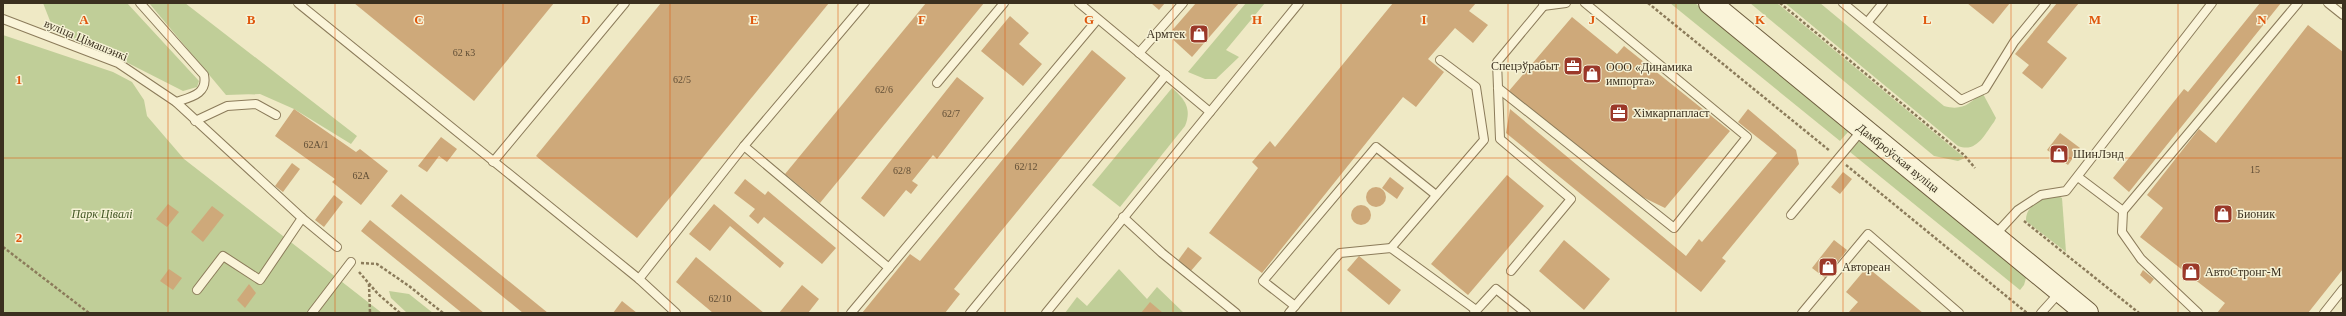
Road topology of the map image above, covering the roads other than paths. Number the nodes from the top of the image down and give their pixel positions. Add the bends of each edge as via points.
1 (140, 3) edge
2 (298, 3) edge
3 (625, 3) edge
4 (865, 3) edge
5 (1004, 3) edge
6 (1079, 3) edge
7 (1182, 3) edge
8 (1299, 3) edge
9 (1566, 3) edge
10 (1585, 3) edge
11 (1710, 3) edge
12 (1843, 3) edge
13 (1883, 3) edge
14 (2046, 3) edge
15 (2212, 3) edge
16 (2298, 3) edge
17 (2328, 3) edge
18 (1545, 5) edge
19 (2343, 15) edge
20 (3, 19) edge
21 (1870, 19) dead end
22 (1097, 20) junction
23 (1139, 54) junction
24 (1440, 60) dead end
25 (1166, 75) junction
26 (936, 83) dead end
27 (1498, 88) junction
28 (176, 102) junction
29 (1210, 112) junction
30 (276, 114) dead end
31 (195, 121) junction
32 (1863, 129) junction
33 (744, 146) junction
34 (493, 162) junction
35 (2078, 177) junction
36 (1436, 195) junction
37 (2123, 211) junction
38 (1792, 216) dead end
39 (1123, 217) junction
40 (302, 218) junction
41 (1994, 236) junction
42 (337, 247) road end
43 (1391, 248) junction
44 (350, 262) road end
45 (889, 268) junction
46 (1511, 271) dead end
47 (639, 279) junction
48 (2343, 289) edge
49 (197, 290) dead end
50 (2061, 292) junction
51 (1295, 306) junction
52 (1475, 312) edge
53 (312, 313) edge
54 (676, 313) edge
55 (852, 313) edge
56 (970, 313) edge
57 (1046, 313) edge
58 (1236, 313) edge
59 (1289, 313) edge
60 (1526, 313) edge
61 (1802, 313) edge
62 (1959, 313) edge
63 (2041, 313) edge
64 (2087, 313) edge
65 (2198, 313) edge
66 (2324, 313) edge

1 - 28 lane via 204,75 206,84 203,90
2 - 34 lane
3 - 34 lane
4 - 33 lane
5 - 26 lane
6 - 22 lane
7 - 23 lane
8 - 29 lane
9 - 18 lane
10 - 27 lane via 1747,137 1674,228
11 - 32 street, Дамброўская вуліца
12 - 14 lane via 1961,100 1985,90 2014,42
13 - 21 lane
15 - 35 lane
16 - 37 lane
17 - 19 lane
18 - 27 lane via 1497,62
20 - 28 lane, вуліца Цімашэнкі via 118,63
22 - 23 lane
22 - 45 lane
23 - 25 lane
24 - 36 lane via 1476,87 1484,140
25 - 29 lane
25 - 56 lane
27 - 46 lane via 1500,139 1571,199
28 - 31 lane, вуліца Цімашэнкі
29 - 39 lane
30 - 31 lane via 256,104 227,106
31 - 40 lane, вуліца Цімашэнкі
32 - 38 lane
32 - 41 street, Дамброўская вуліца
33 - 45 lane
33 - 47 lane
34 - 47 lane
35 - 37 lane
35 - 41 lane via 2066,191 2041,195 2014,213
36 - 43 lane
36 - 51 lane via 1376,146 1263,281
37 - 65 lane via 2122,232 2141,259
39 - 57 lane
39 - 58 lane via 1162,254
40 - 42 lane, вуліца Цімашэнкі
40 - 49 lane via 260,280 223,256
41 - 50 street, Дамброўская вуліца
43 - 51 lane via 1340,253
43 - 52 lane
44 - 53 lane
45 - 55 lane
47 - 54 lane
48 - 66 lane
50 - 63 lane
50 - 64 street, Дамброўская вуліца
51 - 59 lane
52 - 60 lane via 1496,289
61 - 62 lane via 1868,234

